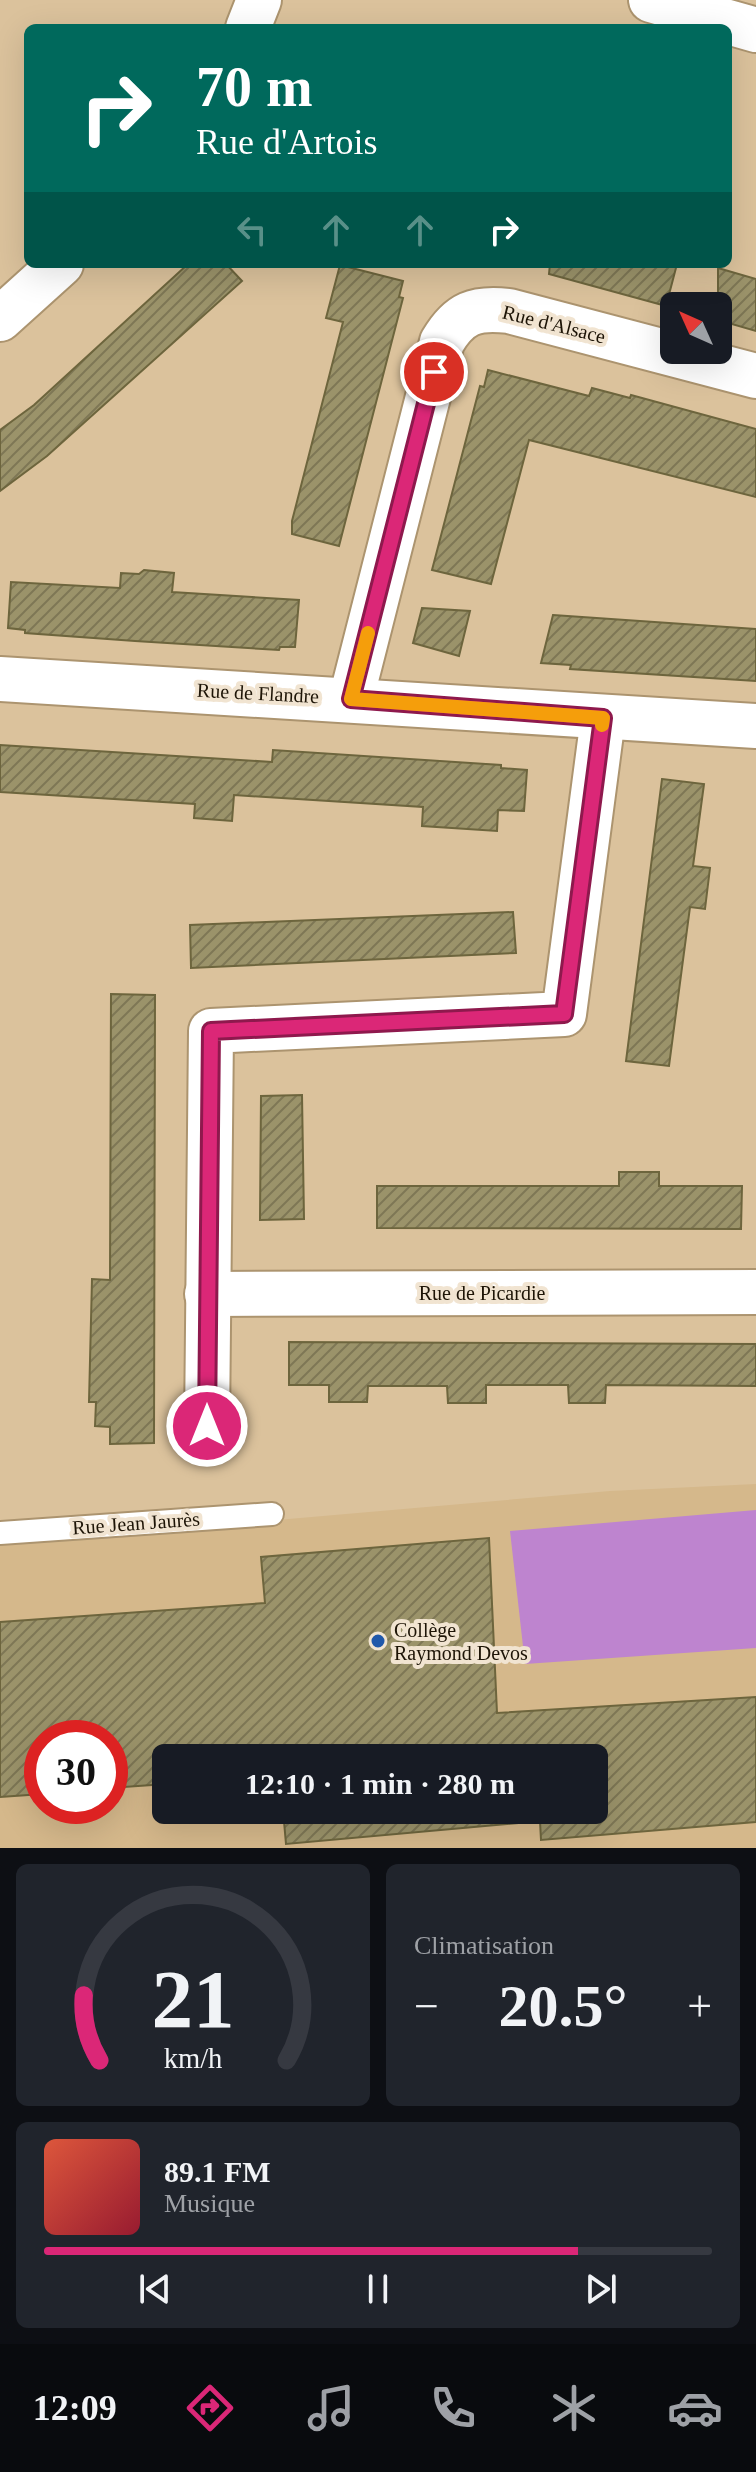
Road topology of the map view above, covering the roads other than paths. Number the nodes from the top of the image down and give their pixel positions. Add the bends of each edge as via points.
1 (259, 0) edge
2 (651, 0) edge
3 (250, 24) edge
4 (756, 30) edge
5 (57, 268) edge
6 (0, 319) edge
7 (756, 376) edge
8 (0, 679) edge
9 (351, 699) junction
10 (603, 718) junction
11 (756, 726) edge
12 (756, 1292) edge
13 (207, 1294) junction
14 (207, 1426) dead end
15 (272, 1514) dead end
16 (0, 1533) edge

1 - 3 street
2 - 4 street
5 - 6 street
7 - 9 street, Rue d'Alsace via 509,311 484,308 453,323 442,342
8 - 9 street, Rue de Flandre
9 - 10 street, Rue de Flandre
10 - 11 street, Rue de Flandre
10 - 13 street via 564,1014 211,1031
12 - 13 street, Rue de Picardie
13 - 14 street
15 - 16 lane, Rue Jean Jaurès

